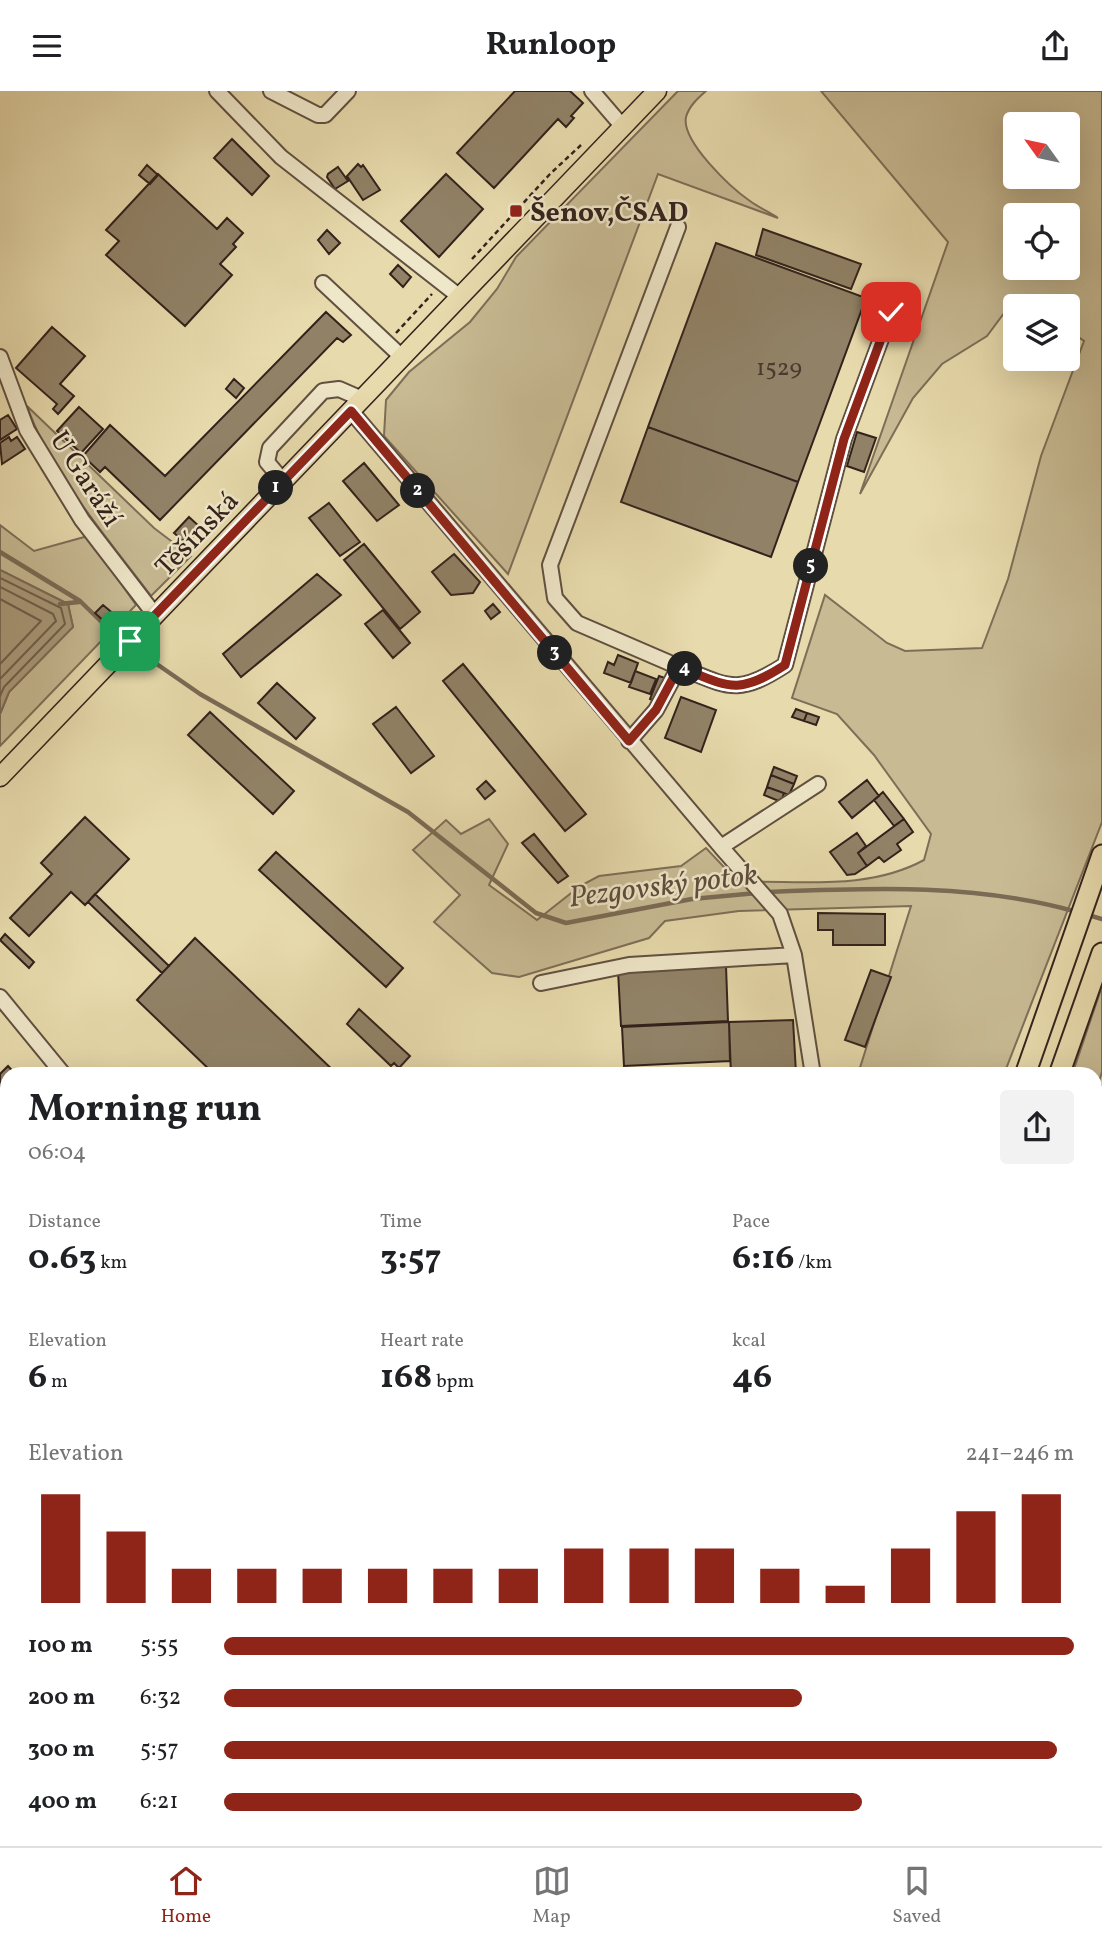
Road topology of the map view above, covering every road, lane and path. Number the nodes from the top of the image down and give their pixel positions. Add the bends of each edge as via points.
1 (217, 91) edge
2 (271, 91) edge
3 (348, 91) edge
4 (592, 91) edge
5 (657, 91) edge
6 (623, 127) junction
7 (589, 138) dead end
8 (678, 227) dead end
9 (467, 266) dead end
10 (323, 283) dead end
11 (442, 283) junction
12 (460, 297) junction
13 (891, 312) dead end
14 (387, 343) junction
15 (0, 357) edge
16 (403, 358) junction
17 (356, 405) junction
18 (283, 481) junction
19 (155, 615) junction
20 (679, 667) junction
21 (629, 741) junction
22 (0, 777) edge
23 (818, 784) dead end
24 (721, 847) junction
25 (1102, 855) edge
26 (1102, 953) edge
27 (794, 955) junction
28 (541, 983) dead end
29 (0, 997) edge
30 (1031, 1052) junction
31 (57, 1067) edge
32 (812, 1067) edge
33 (1023, 1067) edge
34 (1027, 1067) edge
35 (1062, 1067) edge

1 - 11 street via 281,157
2 - 3 street via 318,115 325,115
4 - 6 street
5 - 6 main road, Těšínská
6 - 12 main road, Těšínská
7 - 9 path
8 - 20 street via 550,565 555,598 577,623
10 - 14 street
11 - 12 street
11 - 14 path
12 - 16 main road, Těšínská
13 - 20 street via 844,439 785,665 760,682 728,687
14 - 16 street
15 - 19 street, U Garáží via 27,430 82,520
16 - 17 main road, Těšínská
17 - 18 main road, Těšínská
17 - 18 street via 339,389 323,391 270,448 267,462
17 - 21 street
18 - 19 main road, Těšínská
19 - 22 main road, Těšínská
20 - 21 street via 656,710
21 - 24 street
23 - 24 street
24 - 27 street via 780,914
25 - 30 highway
26 - 35 highway
27 - 28 street via 629,965
27 - 32 street
29 - 31 street
30 - 33 street
30 - 34 highway

